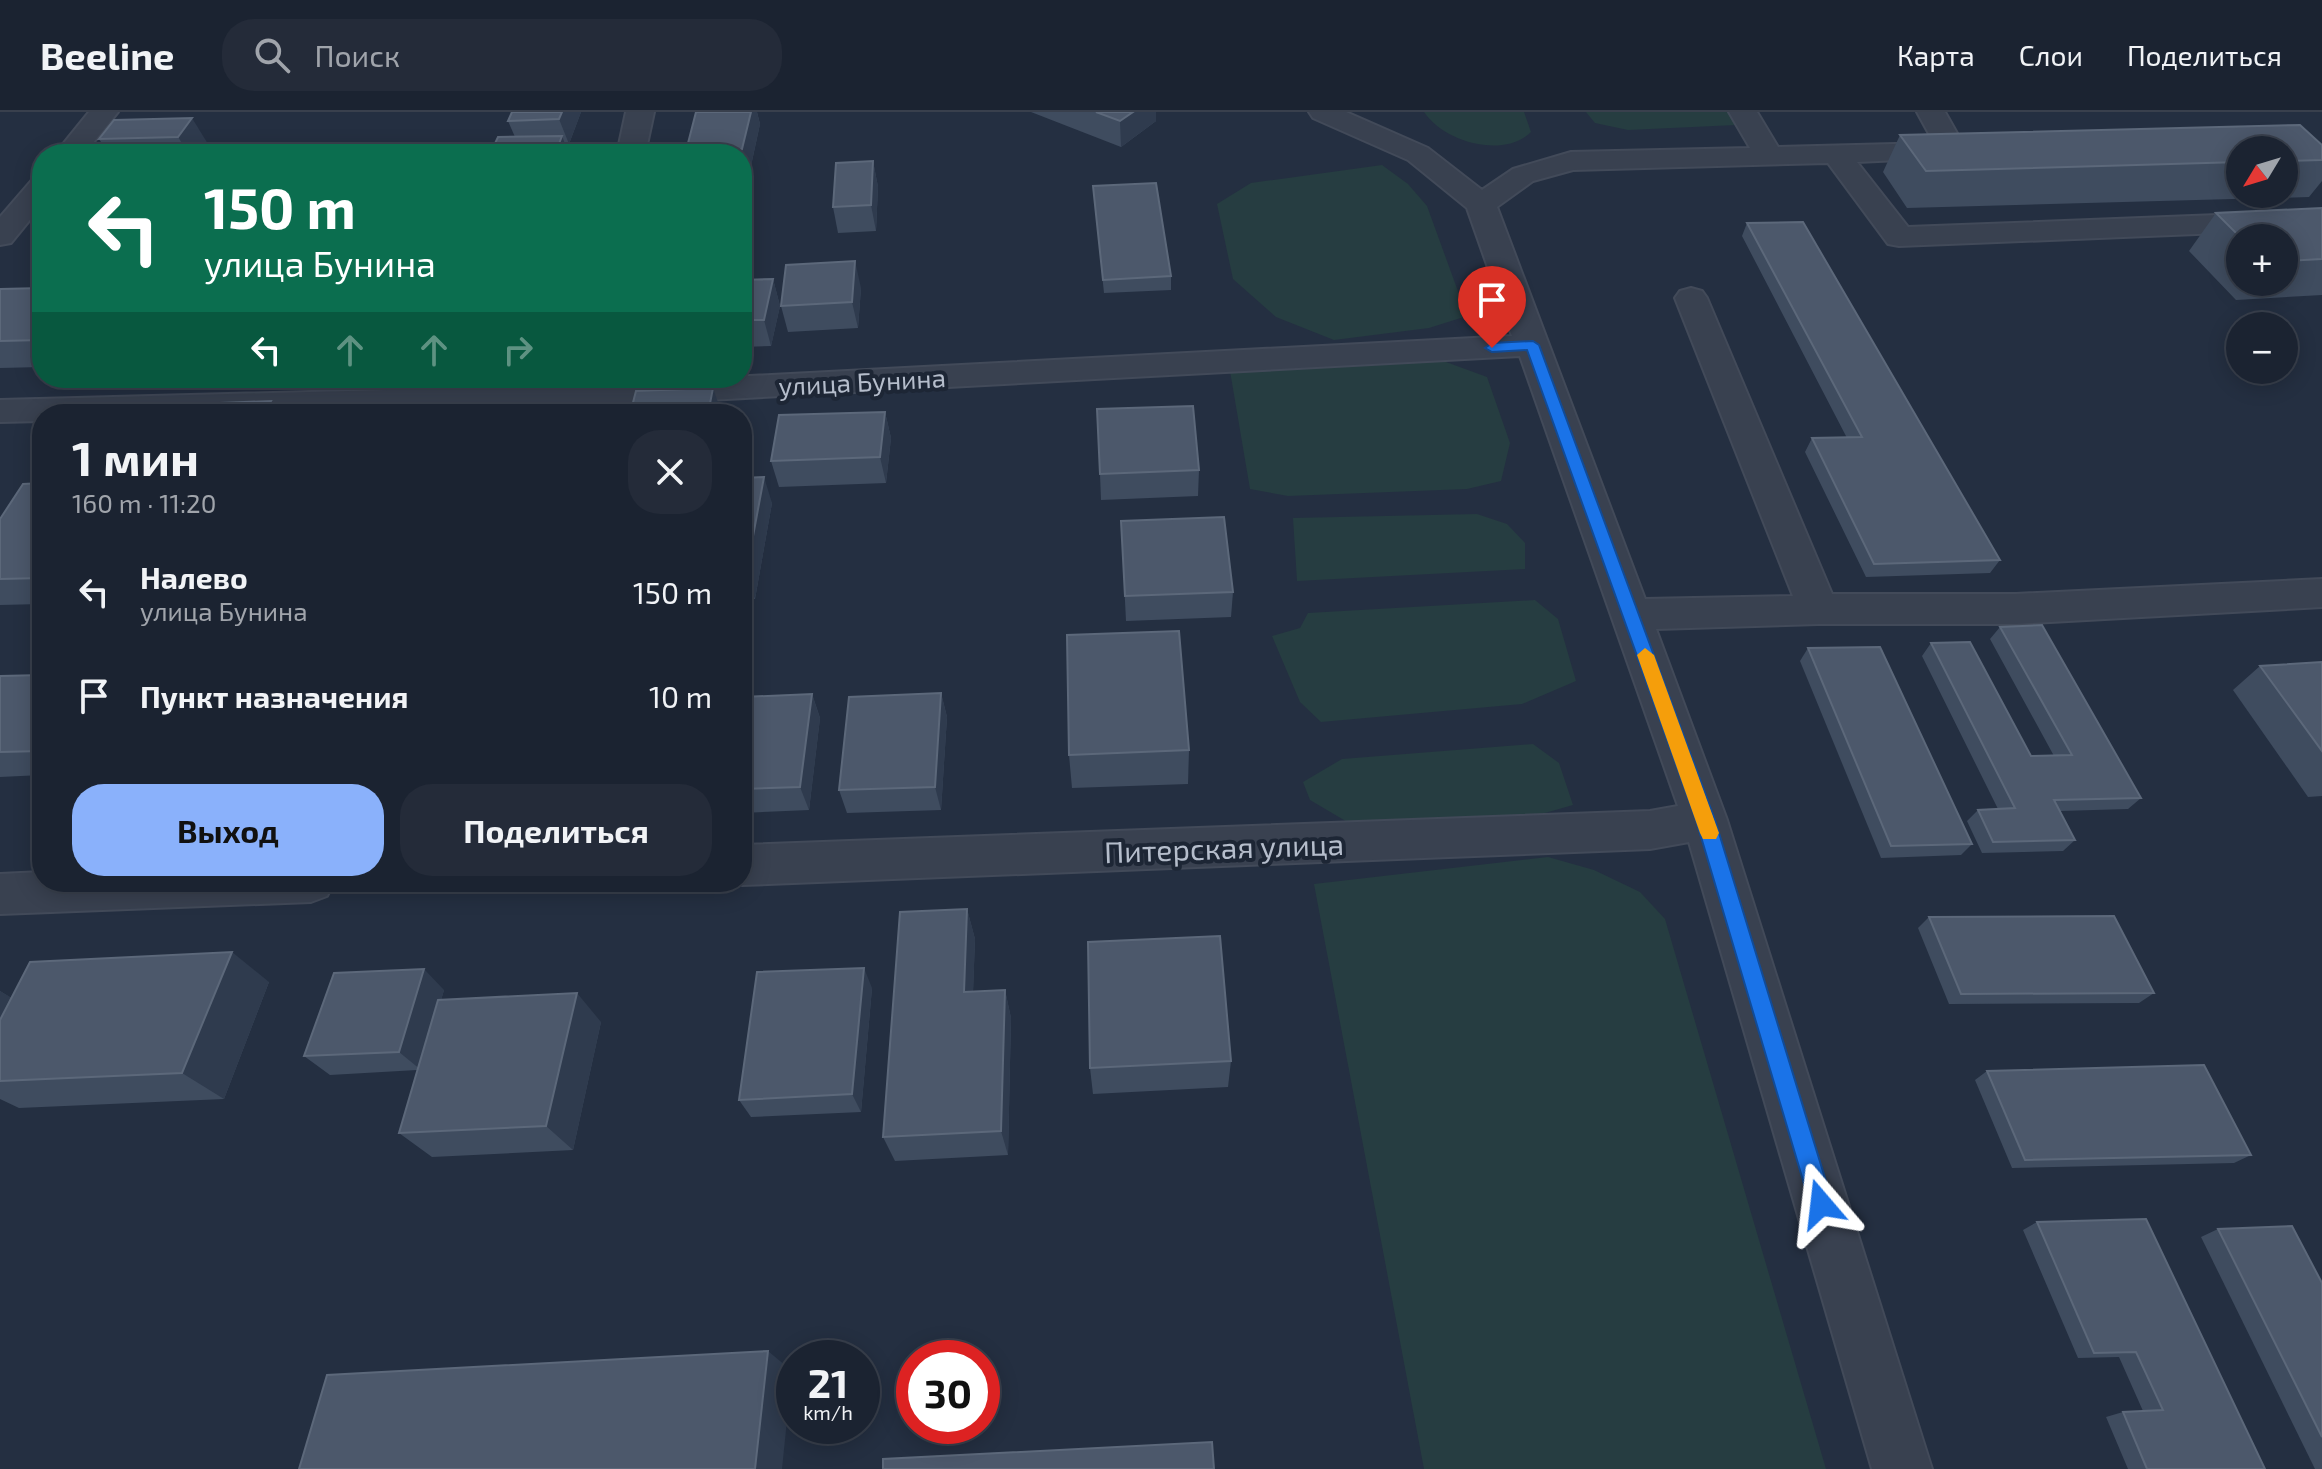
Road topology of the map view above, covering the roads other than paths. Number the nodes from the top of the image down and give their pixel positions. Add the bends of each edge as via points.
1 (104, 112) edge
2 (640, 112) edge
3 (1323, 112) edge
4 (1743, 112) edge
5 (1931, 112) edge
6 (77, 144) edge
7 (633, 144) edge
8 (1984, 150) edge
9 (1953, 151) junction
10 (1836, 154) junction
11 (1769, 156) junction
12 (32, 198) edge
13 (1481, 204) junction
14 (2322, 220) edge
15 (0, 236) edge
16 (1691, 298) dead end
17 (1533, 345) junction
18 (752, 379) edge
19 (557, 388) edge
20 (169, 404) edge
21 (32, 410) edge
22 (0, 411) edge
23 (2322, 593) edge
24 (1818, 609) junction
25 (1630, 614) junction
26 (1705, 820) junction
27 (752, 865) edge
28 (52, 892) edge
29 (0, 894) edge
30 (1902, 1469) edge

1 - 6 street
2 - 7 street
3 - 13 street via 1418,154
4 - 11 street
5 - 9 street
8 - 9 street
9 - 10 street
10 - 11 street
10 - 14 street via 1899,237
11 - 13 street via 1571,161 1523,175
12 - 15 street
13 - 17 street
16 - 24 street
17 - 18 street, улица Бунина
17 - 25 street
19 - 20 street, улица Бунина
21 - 22 street, улица Бунина
23 - 24 street via 2016,609
24 - 25 street
25 - 26 street
26 - 27 street, Питерская улица via 1650,830
26 - 30 street
28 - 29 street

